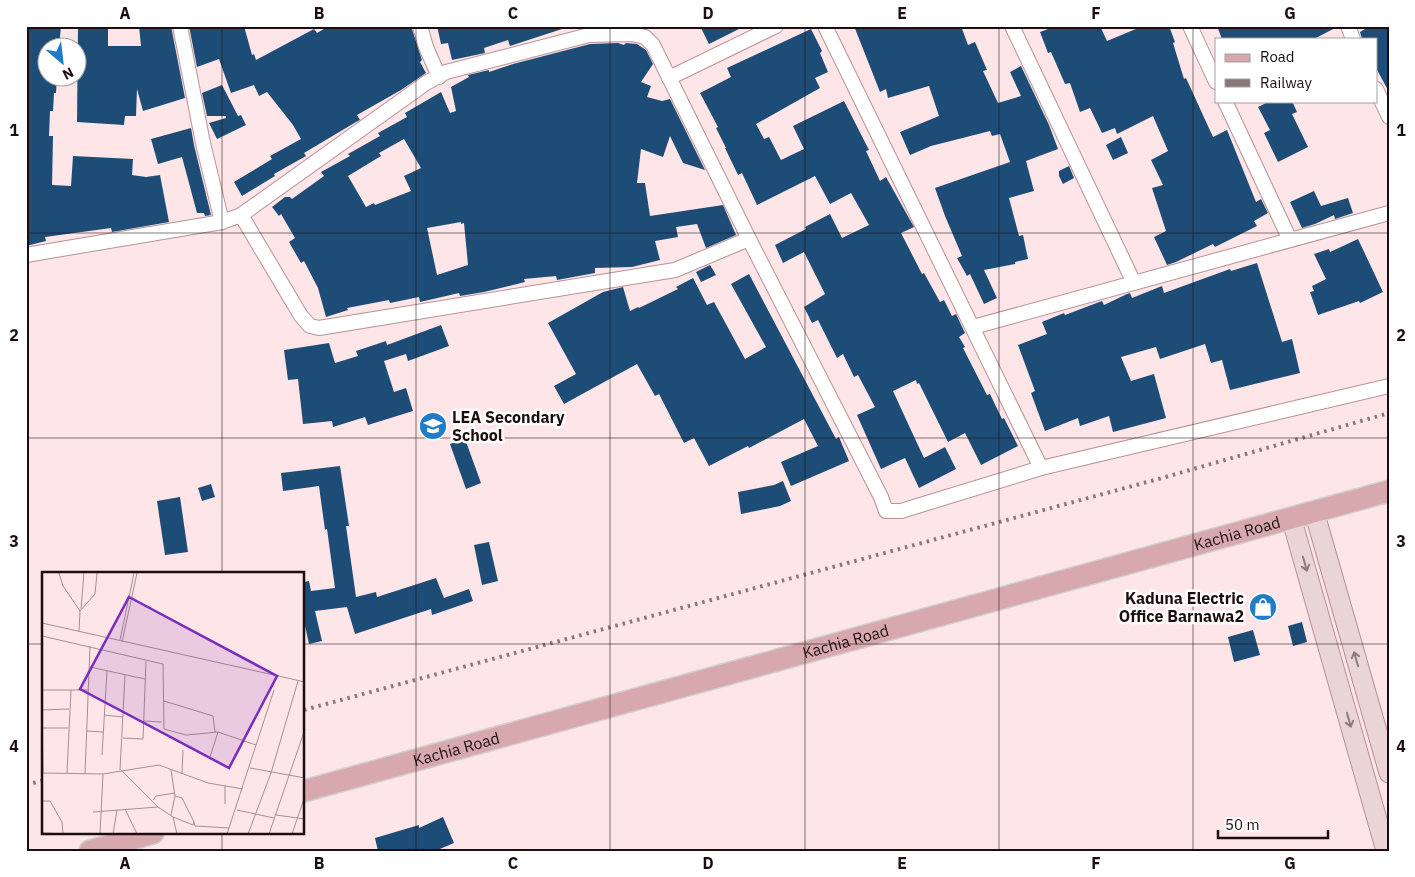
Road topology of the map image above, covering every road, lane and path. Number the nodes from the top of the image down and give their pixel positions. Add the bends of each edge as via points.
1 (180, 26) edge
2 (420, 26) edge
3 (776, 26) edge
4 (825, 26) edge
5 (1012, 26) edge
6 (1190, 26) edge
7 (1348, 26) edge
8 (1353, 38) edge
9 (440, 77) junction
10 (669, 78) junction
11 (1215, 80) edge
12 (1378, 93) edge
13 (1225, 102) edge
14 (1389, 117) edge
15 (1389, 213) edge
16 (241, 216) junction
17 (222, 222) junction
18 (1290, 240) junction
19 (750, 241) junction
20 (26, 255) edge
21 (1134, 282) junction
22 (973, 326) junction
23 (1389, 386) edge
24 (1040, 468) junction
25 (1389, 491) edge
26 (1314, 510) junction
27 (1291, 517) junction
28 (1389, 773) edge
29 (305, 791) edge
30 (150, 834) edge
31 (90, 851) edge
32 (1386, 851) edge

1 - 17 street
2 - 9 street
3 - 10 street
4 - 22 street
5 - 21 street
6 - 11 street
7 - 8 street
9 - 10 street via 446,72 588,35 632,34 645,37 653,45
9 - 16 street via 426,83
10 - 19 street
12 - 14 street
13 - 18 street
15 - 18 street
16 - 17 street
16 - 19 street via 302,316 310,326 319,328 675,270
17 - 20 street
18 - 21 street
19 - 24 street via 882,497 886,511 901,511
21 - 22 street
22 - 24 street
23 - 24 street
25 - 26 main road, Kachia Road
26 - 27 main road, Kachia Road
28 -> 26 street
27 - 29 main road, Kachia Road
27 -> 32 street
30 - 31 main road

